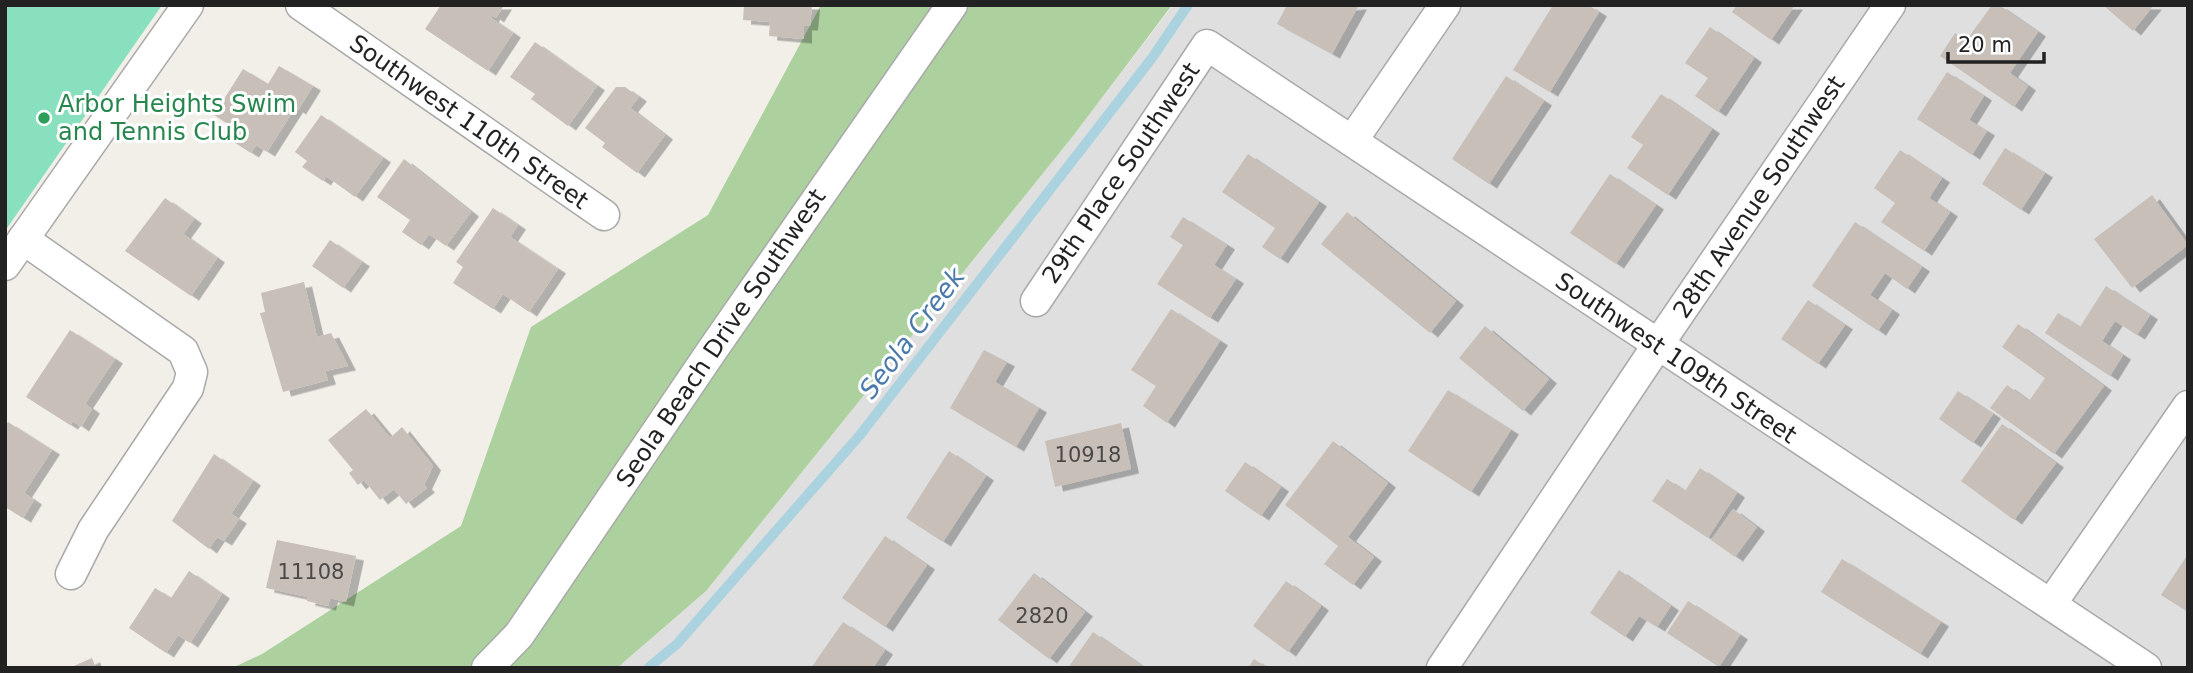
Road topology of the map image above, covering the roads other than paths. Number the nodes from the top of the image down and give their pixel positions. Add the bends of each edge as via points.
1 (188, 5) edge
2 (301, 5) edge
3 (952, 5) edge
4 (1445, 5) edge
5 (1890, 5) edge
6 (1207, 45) joint
7 (1352, 141) junction
8 (604, 215) dead end
9 (23, 239) junction
10 (5, 265) edge
11 (1036, 301) dead end
12 (1657, 346) junction
13 (2188, 406) edge
14 (71, 573) dead end
15 (2050, 604) junction
16 (487, 668) edge
17 (1442, 668) edge
18 (2146, 668) edge

1 - 9 street
2 - 8 street, Southwest 110th Street
3 - 16 street, Seola Beach Drive Southwest via 519,635
4 - 7 street
5 - 12 street, 28th Avenue Southwest
6 - 7 street, Southwest 109th Street
6 - 11 street, 29th Place Southwest
7 - 12 street, Southwest 109th Street
9 - 10 street
9 - 14 street via 183,351 192,372 188,388 93,530
12 - 15 street, Southwest 109th Street
12 - 17 street, 28th Avenue Southwest
13 - 15 street
15 - 18 street, Southwest 109th Street

